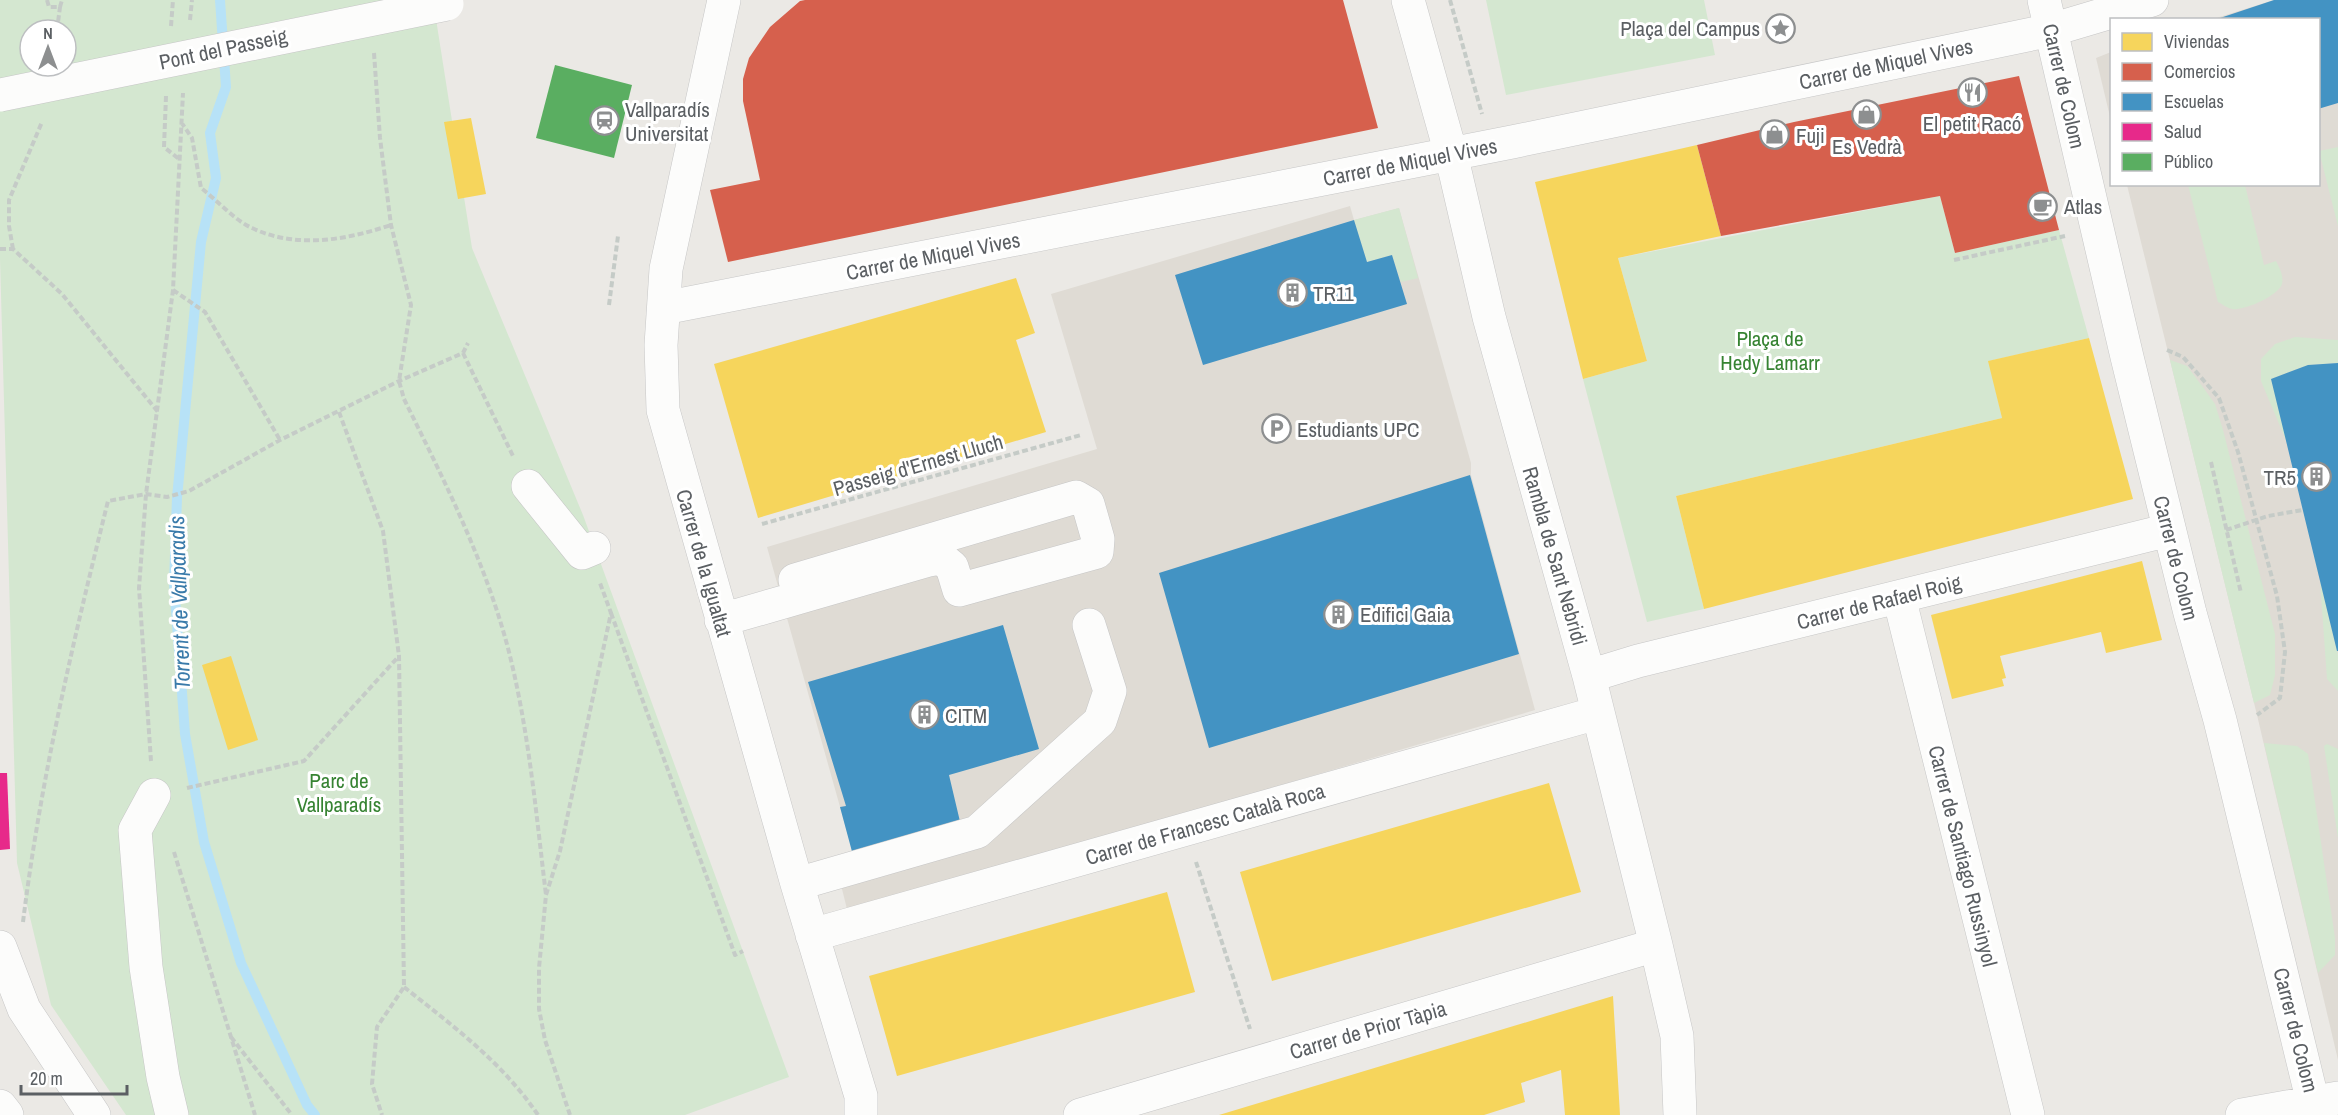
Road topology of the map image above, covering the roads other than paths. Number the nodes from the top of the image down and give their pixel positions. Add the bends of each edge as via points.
1 (724, 0) edge
2 (1408, 0) edge
3 (2151, 0) edge
4 (456, 2) edge
5 (2048, 15) edge
6 (0, 95) edge
7 (1450, 154) junction
8 (664, 308) junction
9 (528, 486) road end
10 (2169, 530) junction
11 (594, 548) dead end
12 (801, 597) junction
13 (1899, 597) junction
14 (721, 620) junction
15 (1089, 625) dead end
16 (1589, 676) junction
17 (1597, 713) junction
18 (169, 792) road end
19 (797, 884) junction
20 (812, 935) junction
21 (11, 936) edge
22 (1656, 945) junction
23 (2322, 1105) edge
24 (0, 1106) edge
25 (7, 1115) edge
26 (93, 1115) edge
27 (172, 1115) edge
28 (861, 1115) edge
29 (1080, 1115) edge
30 (1680, 1115) edge
31 (2028, 1115) edge
32 (2242, 1115) edge

1 - 8 street, Carrer de la Igualtat via 666,269
2 - 7 street, Rambla de Sant Nebridi
3 - 5 street, Carrer de Miquel Vives
4 - 6 street, Pont del Passeig, bridge
5 - 7 street, Carrer de Miquel Vives
5 - 10 street, Carrer de Colom
7 - 8 street, Carrer de Miquel Vives
7 - 16 street, Rambla de Sant Nebridi via 1489,317
8 - 14 street, Carrer de la Igualtat via 660,345 663,410
9 - 11 street via 582,553
10 - 13 street, Carrer de Rafael Roig
10 - 23 street, Carrer de Colom
12 - 12 street via 941,558 952,567 959,590 1096,552 1098,539 1088,504 1076,497 795,580
12 - 14 street
13 - 16 street, Carrer de Rafael Roig
13 - 31 street, Carrer de Santiago Russinyol
14 - 19 street, Carrer de la Igualtat
15 - 19 street via 1110,691 1101,721 977,832
16 - 17 street, Rambla de Sant Nebridi
17 - 20 street, Carrer de Francesc Català Roca
17 - 22 street, Rambla de Sant Nebridi
18 - 27 street via 135,830 146,967
19 - 20 street, Carrer de la Igualtat
20 - 28 street, Carrer de la Igualtat via 861,1096
21 - 26 street via 24,1009
22 - 29 street, Carrer de Prior Tàpia
22 - 30 street, Rambla de Sant Nebridi via 1677,1036
23 - 32 street
24 - 25 street

